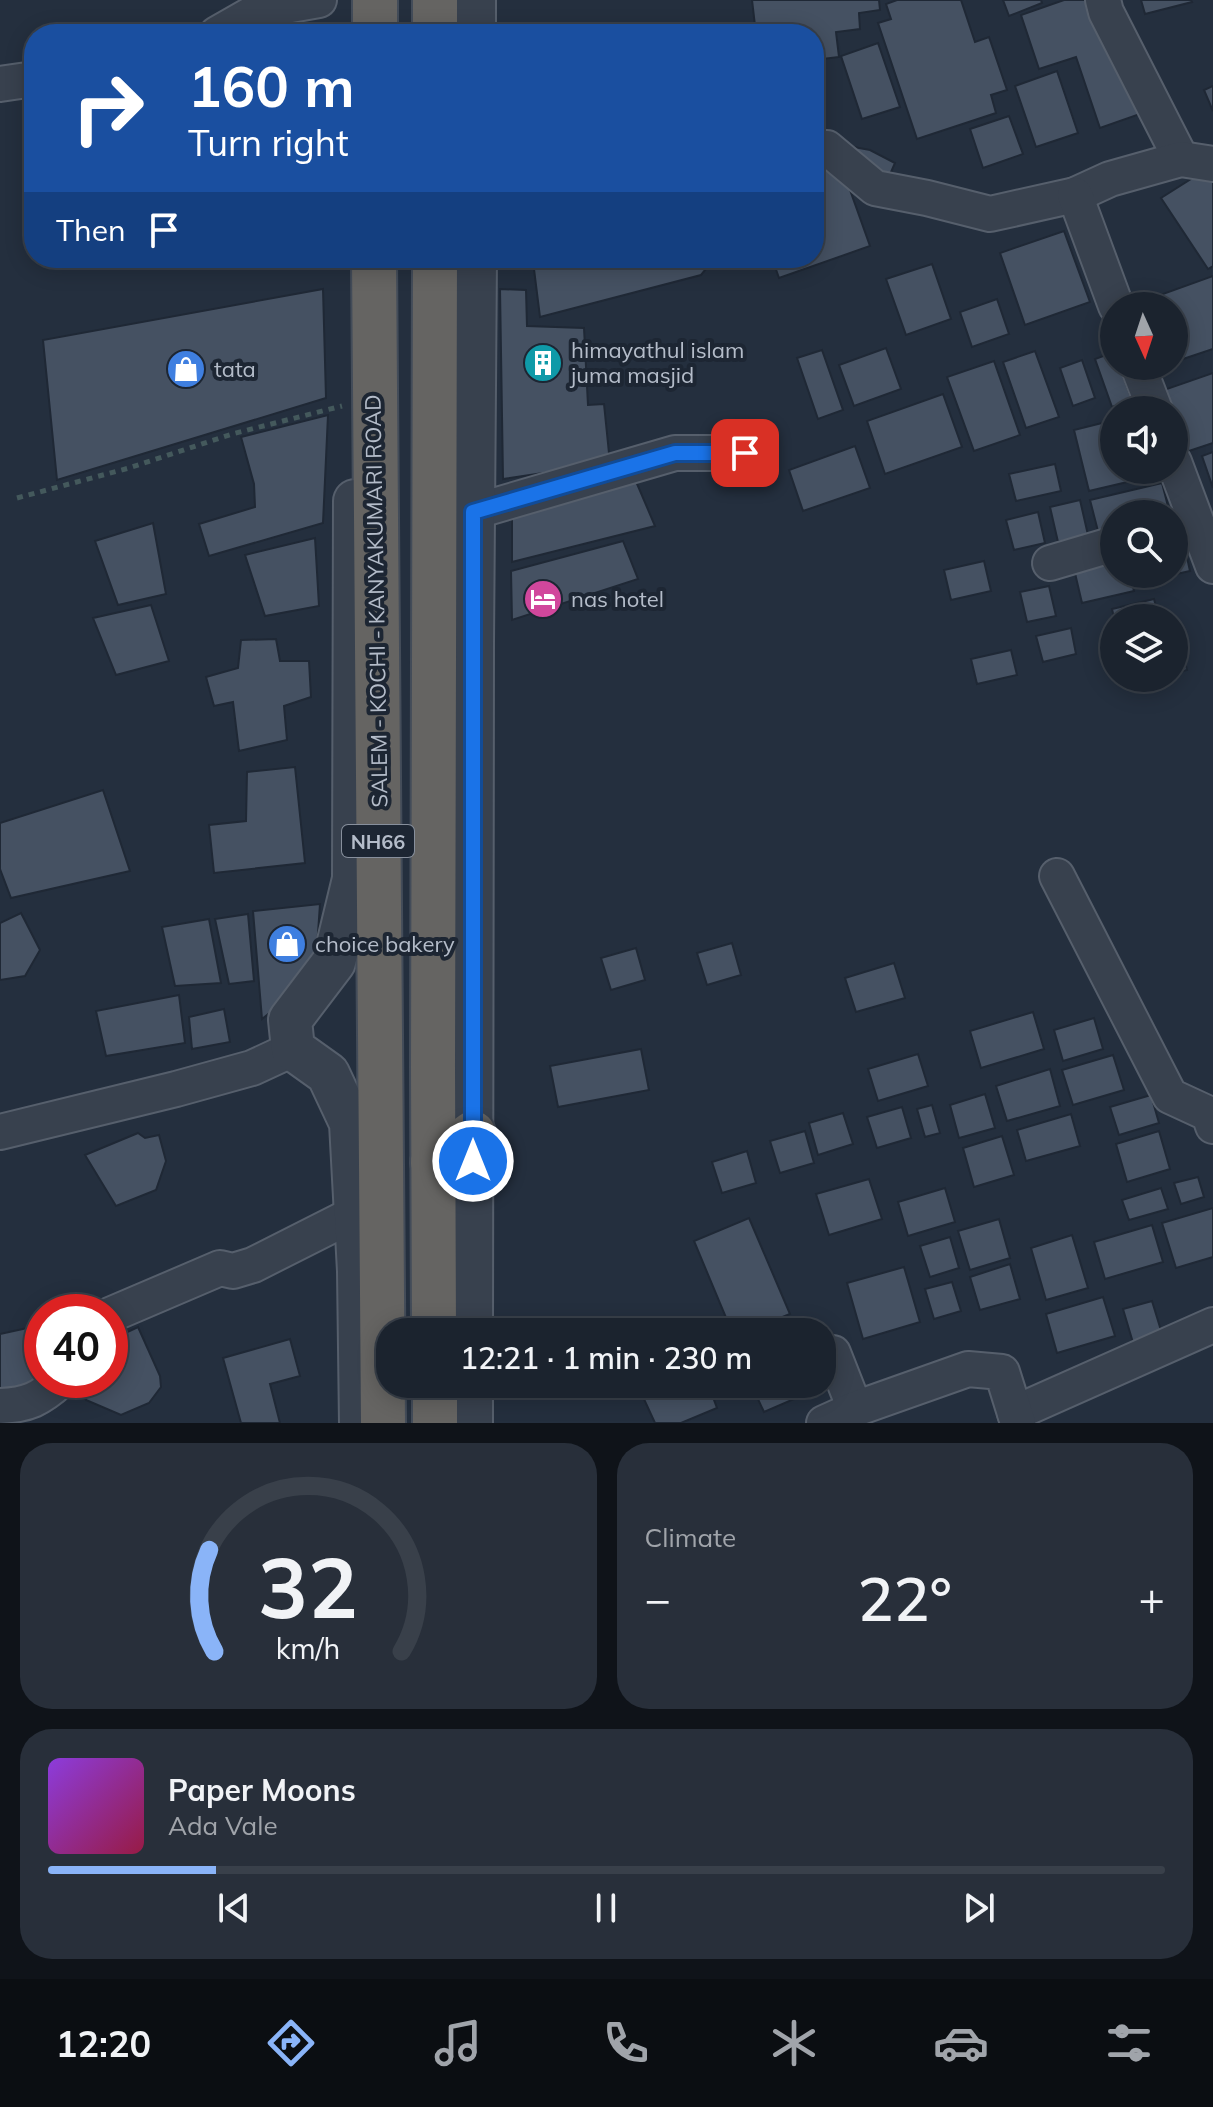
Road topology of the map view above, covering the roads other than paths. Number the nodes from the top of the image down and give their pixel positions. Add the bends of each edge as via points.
1 (319, 0) edge
2 (354, 0) edge
3 (375, 0) edge
4 (435, 0) edge
5 (474, 0) edge
6 (1103, 0) edge
7 (234, 24) edge
8 (354, 24) edge
9 (375, 24) edge
10 (435, 24) edge
11 (474, 24) edge
12 (24, 80) edge
13 (0, 84) edge
14 (824, 148) edge
15 (1197, 162) edge
16 (1075, 195) junction
17 (355, 268) edge
18 (374, 268) edge
19 (435, 268) edge
20 (475, 268) edge
21 (1111, 292) edge
22 (745, 453) dead end
23 (473, 512) junction
24 (1188, 528) edge
25 (1100, 548) edge
26 (1050, 563) dead end
27 (1213, 566) edge
28 (1057, 876) dead end
29 (293, 1049) junction
30 (1213, 1126) edge
31 (0, 1132) edge
32 (473, 1133) junction
33 (433, 1162) junction
34 (356, 1213) junction
35 (128, 1307) edge
36 (434, 1318) edge
37 (471, 1318) edge
38 (1213, 1325) edge
39 (836, 1361) edge
40 (39, 1398) edge
41 (435, 1398) edge
42 (471, 1398) edge
43 (0, 1406) edge
44 (855, 1409) junction
45 (1016, 1418) edge
46 (361, 1423) edge
47 (383, 1423) edge
48 (435, 1423) edge
49 (471, 1423) edge
50 (824, 1423) edge

1 - 7 street via 252,14
2 - 8 street
3 - 9 highway
4 - 10 highway
5 - 11 street
6 - 15 street
12 - 13 street
14 - 16 street via 875,188 990,214
15 - 16 street via 1110,179
16 - 21 street
17 - 29 street via 354,879 334,962 290,1020
18 - 47 highway, SALEM - KOCHI - KANYAKUMARI ROAD / NH66
19 - 33 highway, NH66
20 - 23 street
22 - 23 street via 675,453
23 - 32 street
24 - 27 street
25 - 26 street
28 - 30 street via 1170,1096 1209,1114
29 - 31 street via 252,1068
29 - 34 street via 328,1074 351,1123
32 - 33 highway
32 - 37 street
33 - 36 highway, NH66
34 - 35 street via 253,1265 233,1271 220,1268
34 - 46 street
38 - 45 street
39 - 44 street
40 - 43 street
41 - 48 highway
42 - 49 street
44 - 45 street via 968,1369 1002,1372
44 - 50 street

